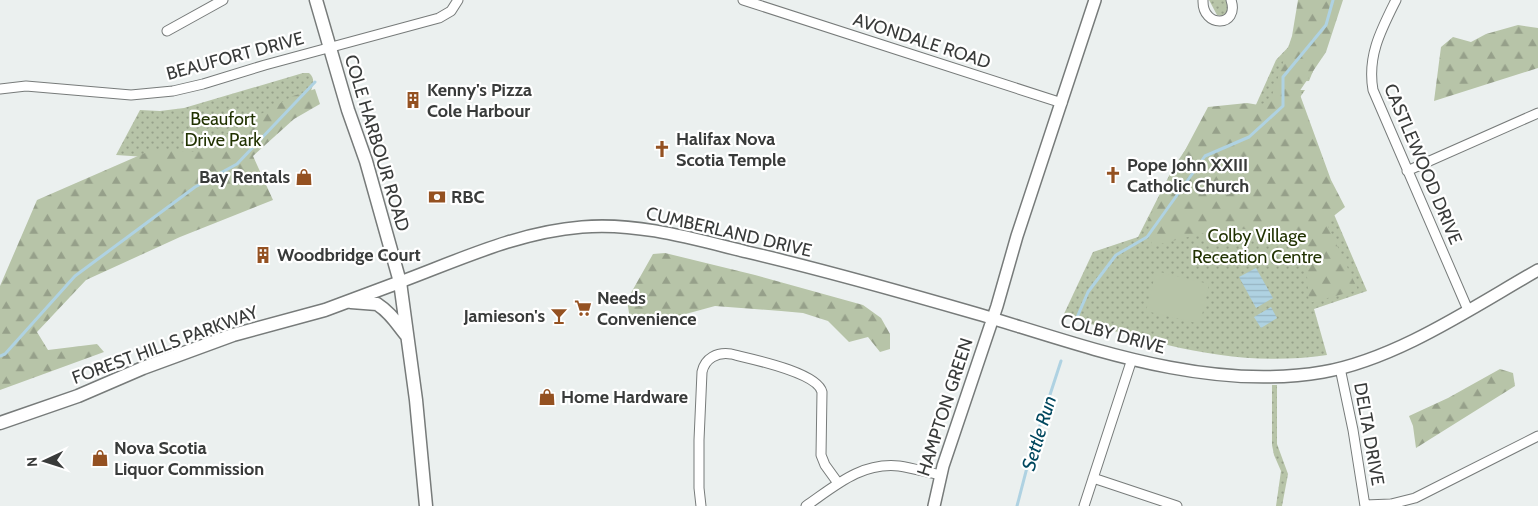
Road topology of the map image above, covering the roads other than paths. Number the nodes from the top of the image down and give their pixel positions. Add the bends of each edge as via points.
1 (223, 0) edge
2 (316, 0) edge
3 (458, 0) edge
4 (743, 0) edge
5 (1095, 0) edge
6 (1203, 0) edge
7 (1231, 0) edge
8 (1396, 0) edge
9 (167, 31) dead end
10 (328, 48) junction
11 (0, 89) edge
12 (1062, 103) junction
13 (1538, 114) edge
14 (1407, 171) junction
15 (1538, 270) edge
16 (400, 282) junction
17 (346, 302) junction
18 (1468, 310) junction
19 (992, 319) junction
20 (408, 338) junction
21 (1132, 359) junction
22 (1340, 368) junction
23 (0, 423) edge
24 (1538, 436) edge
25 (940, 475) junction
26 (1094, 478) junction
27 (838, 483) junction
28 (1365, 505) edge
29 (426, 506) edge
30 (701, 506) edge
31 (806, 506) edge
32 (934, 506) edge
33 (1084, 506) edge
34 (1177, 506) edge

1 - 9 street
2 - 10 main road, COLE HARBOUR ROAD
3 - 10 street, BEAUFORT DRIVE via 451,11 440,18
4 - 12 street, AVONDALE ROAD
5 - 12 street
6 - 7 street via 1203,8 1211,19 1224,21 1233,12
8 - 14 street, CASTLEWOOD DRIVE via 1375,45 1371,78 1376,98
10 - 11 street, BEAUFORT DRIVE via 160,93 131,95 26,86
10 - 16 main road, COLE HARBOUR ROAD via 366,161
12 - 19 street
13 - 14 street
14 - 18 street, CASTLEWOOD DRIVE
15 - 18 street, COLBY DRIVE
16 - 17 main road, FOREST HILLS PARKWAY
16 - 19 street, CUMBERLAND DRIVE via 514,239 581,227 614,227 659,232 775,258
16 - 20 main road, COLE HARBOUR ROAD
17 - 20 main road via 377,304 389,312
17 - 23 main road, FOREST HILLS PARKWAY via 233,335
18 - 22 street, COLBY DRIVE via 1385,353
19 - 21 street, COLBY DRIVE
19 - 25 street, HAMPTON GREEN
20 - 29 main road, COLE HARBOUR ROAD
21 - 22 street, COLBY DRIVE via 1199,373 1255,378
21 - 26 street
22 - 28 street, DELTA DRIVE via 1354,430
24 - 28 street via 1415,498 1391,504
25 - 27 street via 899,466 881,466 858,472
25 - 32 street, HAMPTON GREEN
26 - 33 street
26 - 34 street
27 - 30 street via 821,454 822,392 818,384 789,370 731,354 719,354 707,361 702,372
27 - 31 street

